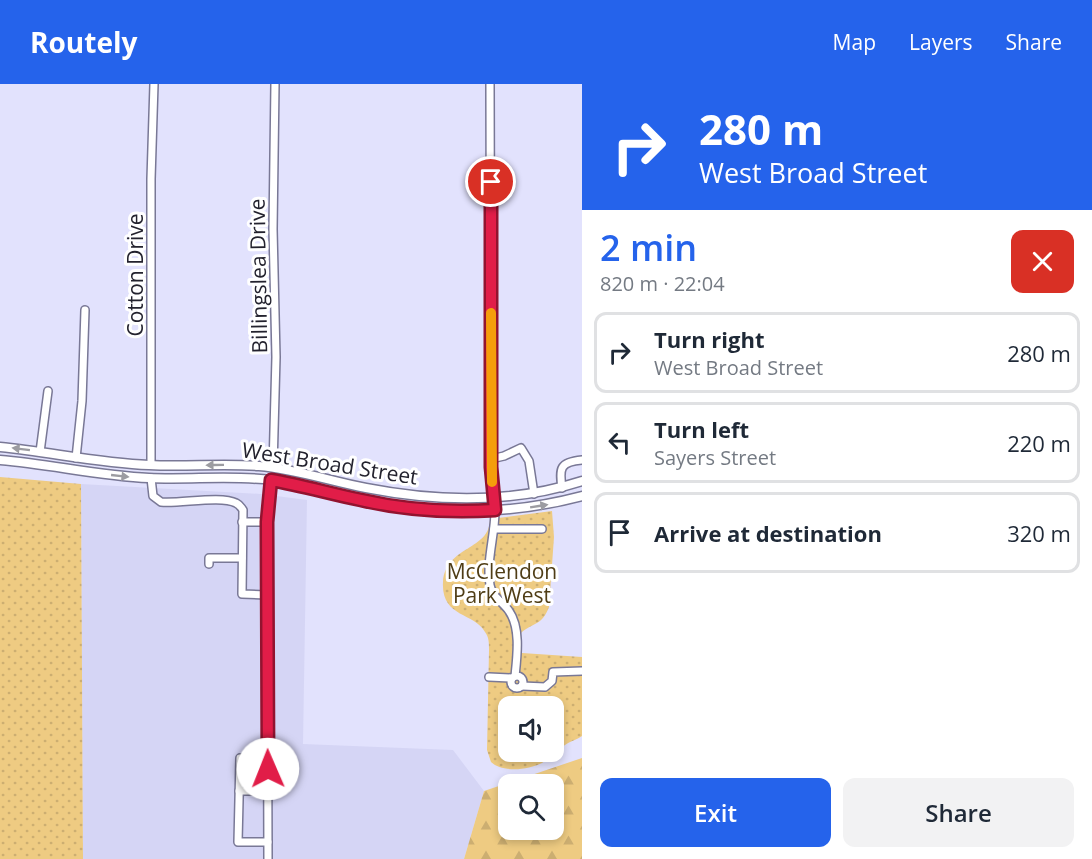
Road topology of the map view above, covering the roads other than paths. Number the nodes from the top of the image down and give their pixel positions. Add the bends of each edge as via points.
1 (154, 84) edge
2 (275, 84) edge
3 (490, 84) edge
4 (86, 310) dead end
5 (48, 391) dead end
6 (0, 447) edge
7 (40, 452) junction
8 (76, 458) junction
9 (491, 459) junction
10 (0, 460) edge
11 (582, 460) edge
12 (151, 465) junction
13 (273, 468) junction
14 (151, 478) junction
15 (271, 480) junction
16 (582, 481) edge
17 (562, 488) junction
18 (534, 494) junction
19 (582, 495) edge
20 (494, 498) junction
21 (495, 510) junction
22 (242, 522) junction
23 (267, 522) junction
24 (494, 529) junction
25 (542, 529) dead end
26 (242, 558) junction
27 (209, 564) dead end
28 (266, 595) junction
29 (582, 671) edge
30 (489, 677) dead end
31 (513, 677) junction
32 (240, 758) dead end
33 (239, 791) junction
34 (268, 791) junction
35 (268, 842) junction
36 (268, 859) edge

1 - 12 street, Cotton Drive
2 - 13 street, Billingslea Drive
3 - 9 street
4 - 8 street
5 - 7 street
7 -> 6 main road, West Broad Street
7 - 8 main road, West Broad Street
8 - 12 main road, West Broad Street
9 - 18 street via 521,448 529,462
9 - 20 street
10 -> 14 main road, West Broad Street
11 - 17 street via 562,466
13 -> 12 main road, West Broad Street
12 - 14 main road
13 - 15 main road
13 - 20 main road, West Broad Street via 421,496
14 - 15 main road, West Broad Street
14 - 22 street via 151,493 158,501 235,502 243,510
15 - 21 main road, West Broad Street via 388,506 441,511
15 - 23 street
16 - 17 main road, West Broad Street
17 - 18 main road, West Broad Street
18 - 20 main road, West Broad Street
21 -> 19 main road, West Broad Street via 544,505
20 - 21 main road
21 - 24 street
22 - 23 street
22 - 26 street
23 - 28 street
24 - 25 street
24 - 31 street via 490,585 514,620
26 - 27 street via 209,558
26 - 28 street via 242,594
28 - 34 street
29 - 31 street via 553,672 552,681 545,687 516,688 510,681
30 - 31 street
32 - 33 street
33 - 34 street
33 - 35 street via 238,842
34 - 35 street
35 - 36 street

